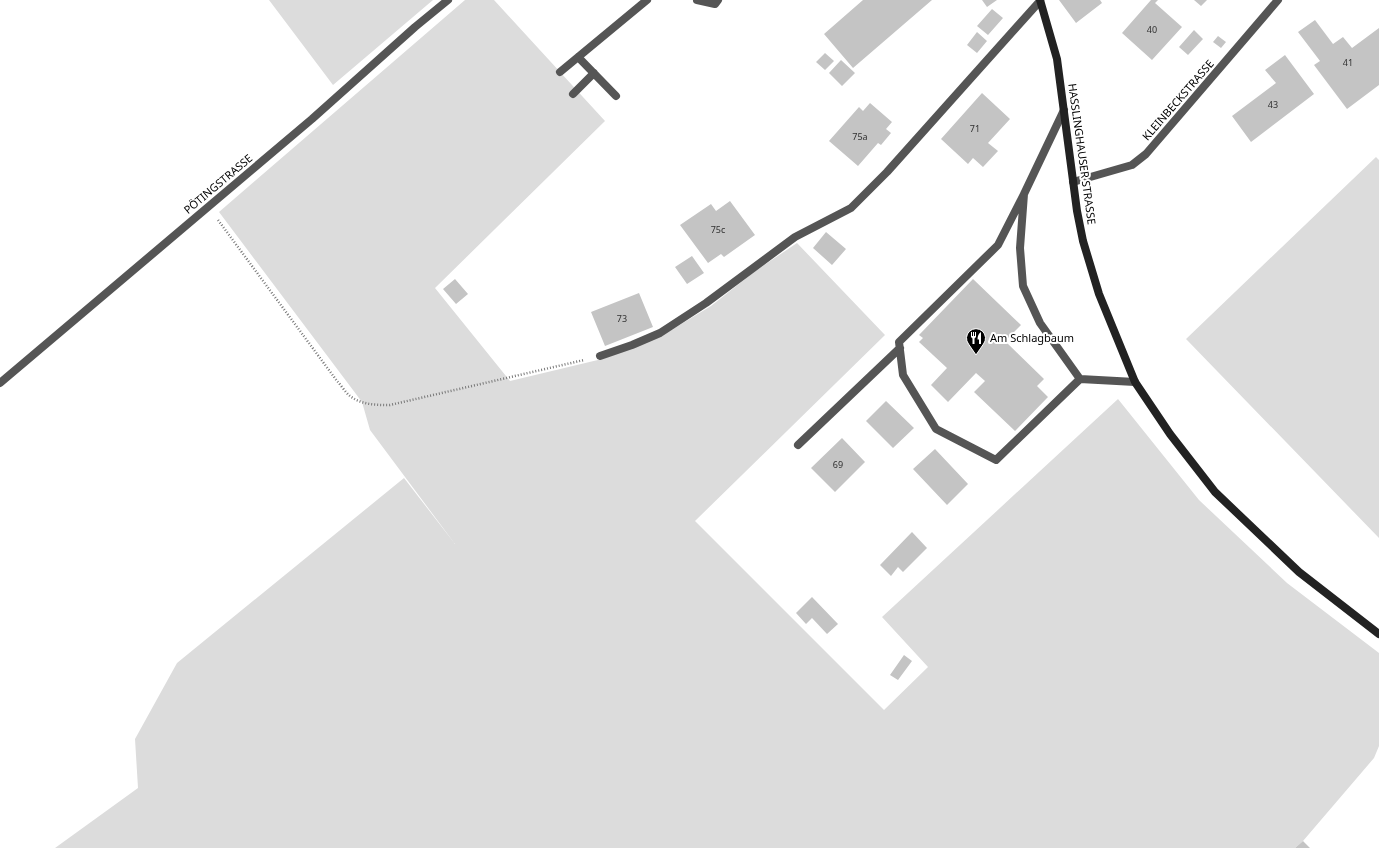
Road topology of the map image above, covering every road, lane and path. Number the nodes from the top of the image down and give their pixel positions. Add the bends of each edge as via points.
1 (448, 0) edge
2 (647, 0) edge
3 (697, 0) edge
4 (718, 0) edge
5 (1278, 0) edge
6 (1040, 1) edge
7 (578, 57) junction
8 (560, 72) dead end
9 (594, 73) junction
10 (573, 94) dead end
11 (616, 96) dead end
12 (1064, 110) junction
13 (1073, 182) junction
14 (1024, 194) junction
15 (208, 207) junction
16 (900, 348) junction
17 (600, 356) joint
18 (1080, 379) junction
19 (1135, 382) junction
20 (0, 383) edge
21 (798, 445) dead end
22 (1379, 634) edge

1 - 15 street, PÖTINGSTRASSE
2 - 7 street
3 - 4 street via 715,4
5 - 13 street, KLEINBECKSTRASSE via 1146,154 1132,165
6 - 12 main road, HASSLINGHAUSER STRASSE via 1057,58
6 - 17 street via 887,172 851,208 795,237 706,303 660,333 632,346
7 - 8 street
7 - 9 street
9 - 10 street
9 - 11 street
12 - 13 main road, HASSLINGHAUSER STRASSE
12 - 14 street
13 - 19 main road, HASSLINGHAUSER STRASSE via 1077,211 1099,294
14 - 16 street via 998,245 899,342
14 - 18 street via 1020,248 1023,286 1040,323
15 - 17 path via 337,381 349,395 362,402 390,405
15 - 20 street, PÖTINGSTRASSE
16 - 18 street via 903,375 936,429 996,460
16 - 21 street
18 - 19 street
19 - 22 main road, HASSLINGHAUSER STRASSE via 1170,434 1215,492 1299,572

